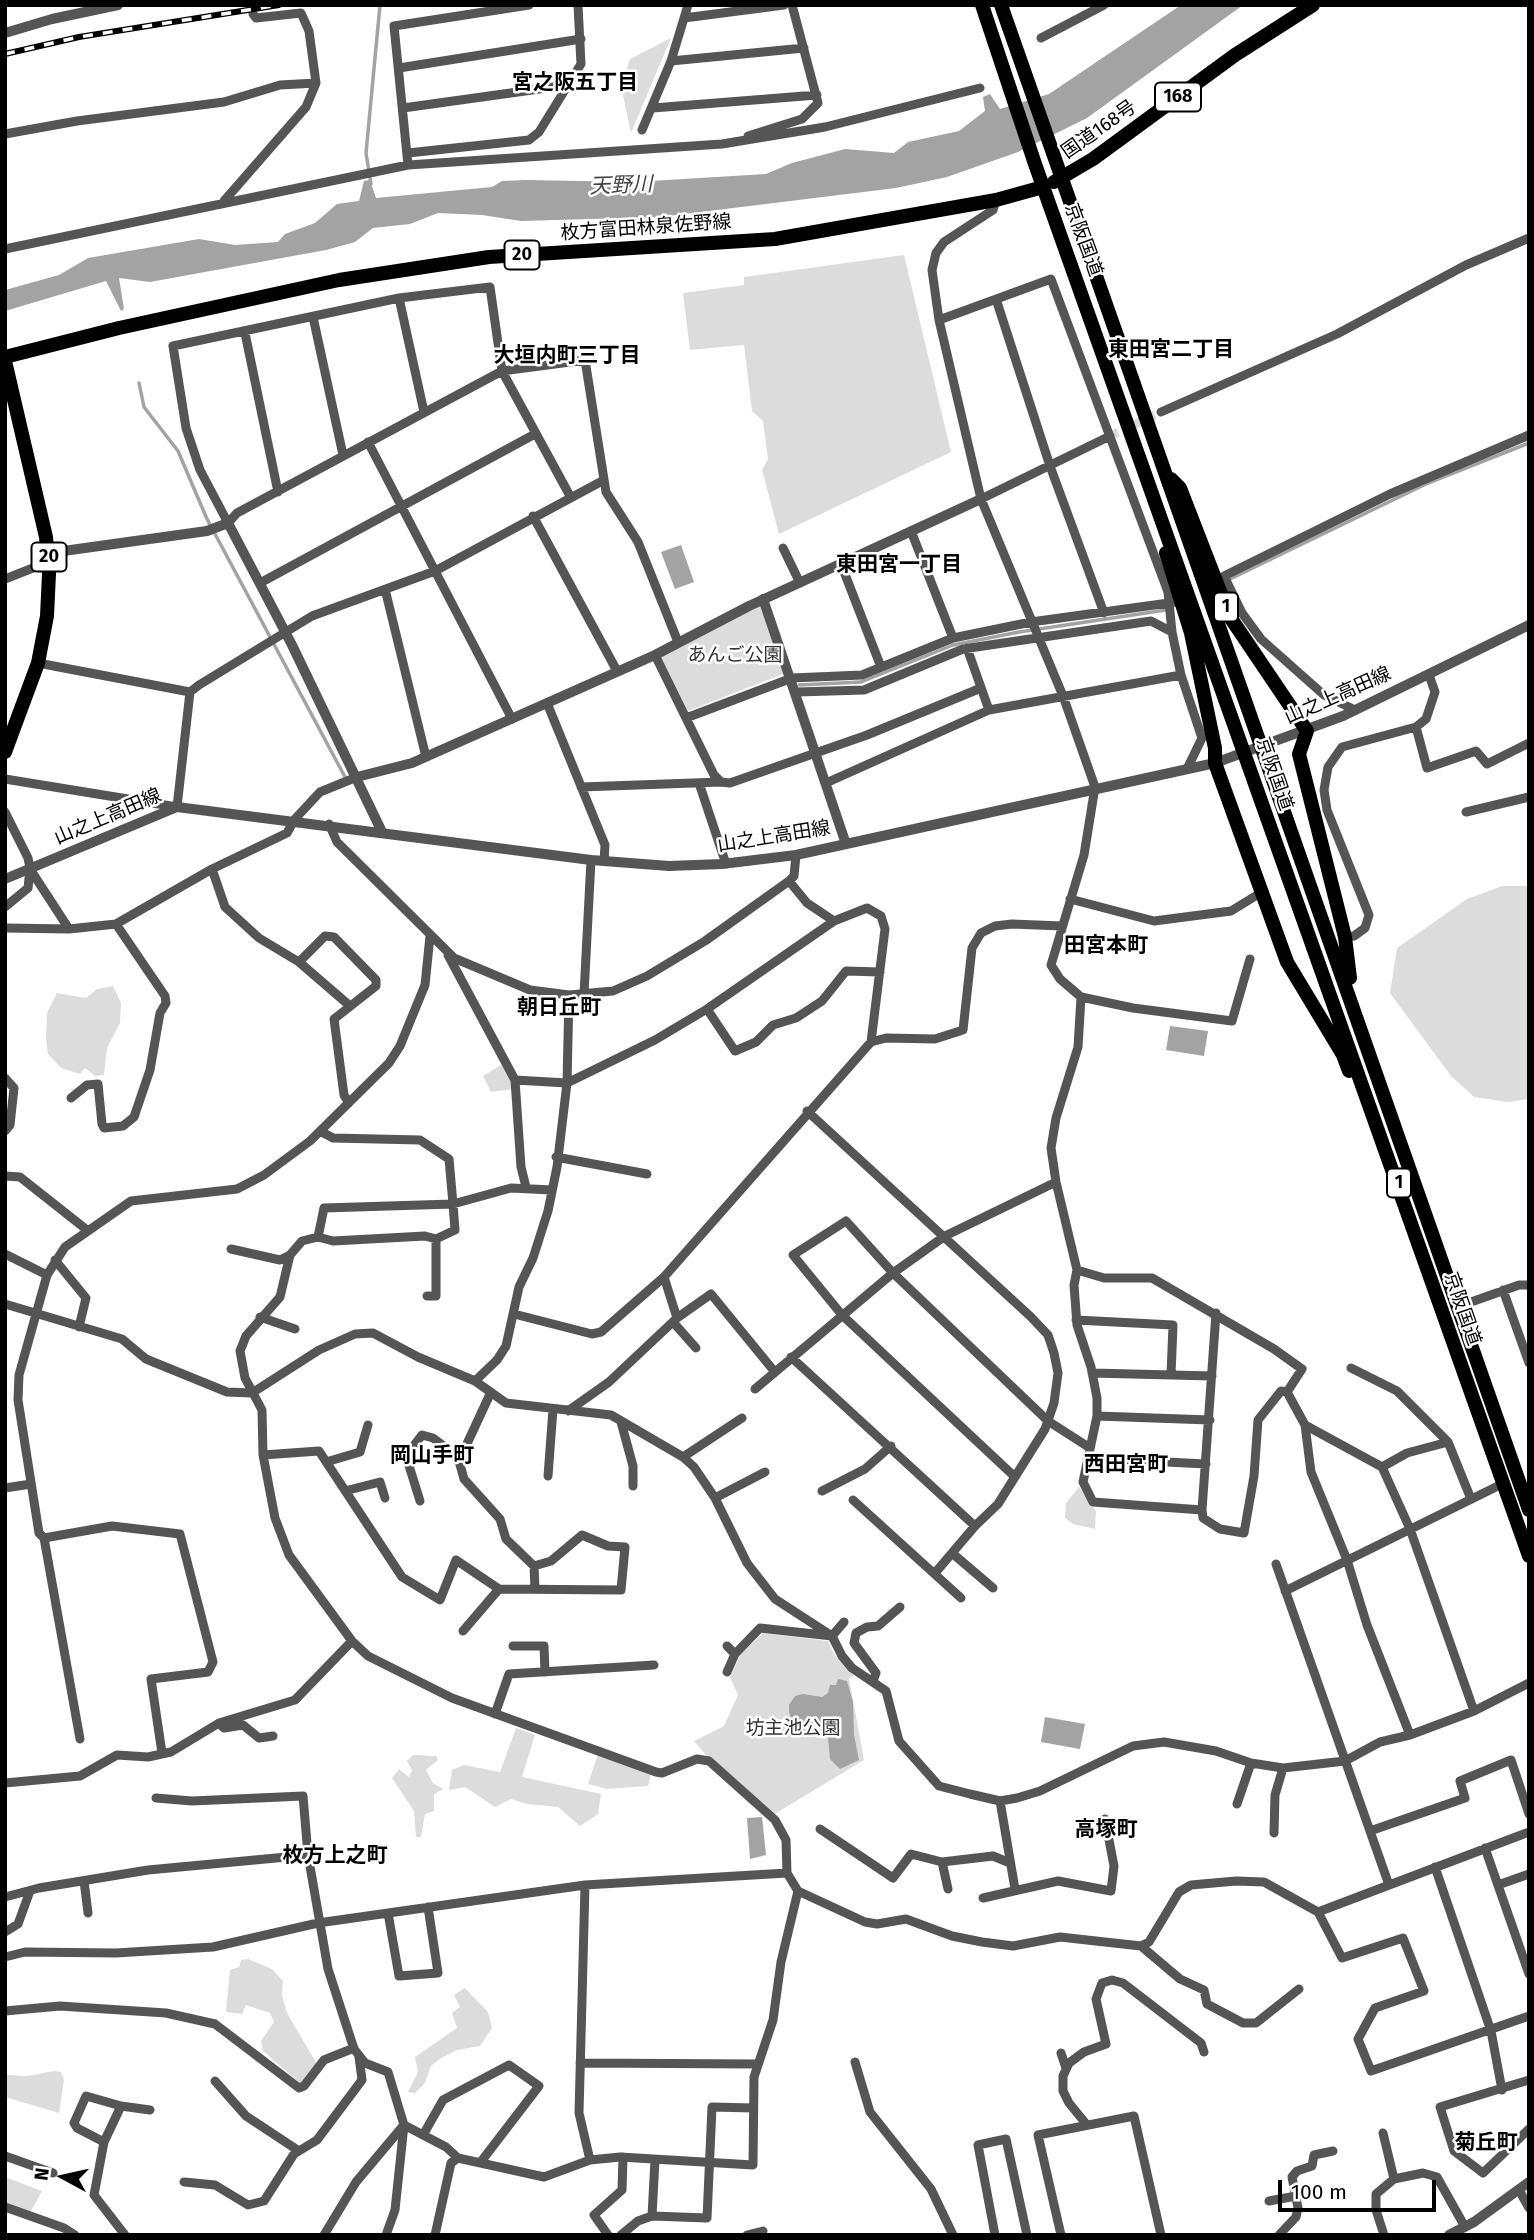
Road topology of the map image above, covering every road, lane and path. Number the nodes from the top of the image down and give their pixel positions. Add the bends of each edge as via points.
1 (118, 5) edge
2 (529, 5) edge
3 (578, 5) edge
4 (688, 5) edge
5 (784, 5) edge
6 (792, 5) edge
7 (982, 5) edge
8 (1001, 5) edge
9 (1104, 5) edge
10 (1313, 5) edge
11 (253, 14) dead end
12 (684, 18) junction
13 (5, 33) edge
14 (1041, 38) dead end
15 (581, 39) junction
16 (804, 48) junction
17 (671, 61) junction
18 (399, 68) junction
19 (316, 83) junction
20 (568, 85) junction
21 (980, 88) dead end
22 (817, 95) junction
23 (403, 108) junction
24 (653, 108) junction
25 (642, 130) dead end
26 (5, 134) edge
27 (737, 142) junction
28 (408, 153) junction
29 (408, 165) junction
30 (1060, 180) junction
31 (1043, 187) junction
32 (996, 200) junction
33 (224, 201) junction
34 (1529, 238) edge
35 (5, 250) edge
36 (399, 298) junction
37 (996, 299) junction
38 (313, 317) junction
39 (939, 320) junction
40 (244, 332) junction
41 (5, 359) edge
42 (502, 370) junction
43 (424, 412) junction
44 (1161, 412) tunnel mouth
45 (535, 434) junction
46 (1529, 435) edge
47 (1110, 436) junction
48 (368, 442) junction
49 (343, 455) junction
50 (1141, 456) junction
51 (1050, 466) junction
52 (1165, 473) junction
53 (604, 480) junction
54 (278, 492) junction
55 (570, 496) junction
56 (981, 499) junction
57 (403, 508) junction
58 (533, 516) junction
59 (224, 524) junction
60 (911, 531) junction
61 (783, 548) dead end
62 (49, 553) junction
63 (841, 564) junction
64 (435, 571) junction
65 (5, 579) edge
66 (260, 583) junction
67 (800, 583) junction
68 (385, 589) junction
69 (763, 599) junction
70 (1172, 603) junction
71 (1099, 614) junction
72 (1031, 623) junction
73 (1529, 625) edge
74 (1100, 628) junction
75 (1172, 632) junction
76 (277, 635) junction
77 (1038, 637) junction
78 (953, 638) junction
79 (678, 642) junction
80 (967, 648) junction
81 (655, 655) junction
82 (38, 663) junction
83 (881, 667) junction
84 (617, 671) junction
85 (1181, 675) junction
86 (1429, 675) junction
87 (792, 678) junction
88 (981, 688) junction
89 (190, 692) junction
90 (797, 692) junction
91 (1063, 696) junction
92 (547, 703) junction
93 (989, 710) junction
94 (1355, 710) junction
95 (686, 718) junction
96 (512, 719) junction
97 (1416, 727) junction
98 (1307, 732) junction
99 (1529, 743) edge
100 (5, 752) edge
101 (816, 752) junction
102 (426, 757) junction
103 (1214, 763) junction
104 (1187, 769) junction
105 (357, 777) junction
106 (5, 779) edge
107 (721, 782) junction
108 (699, 783) junction
109 (826, 783) junction
110 (582, 787) junction
111 (1095, 787) junction
112 (1529, 797) edge
113 (177, 807) junction
114 (1466, 812) dead end
115 (5, 813) edge
116 (293, 820) junction
117 (330, 824) junction
118 (382, 832) junction
119 (846, 844) junction
120 (796, 855) junction
121 (591, 860) junction
122 (604, 861) junction
123 (726, 864) junction
124 (30, 868) junction
125 (212, 869) junction
126 (5, 879) edge
127 (789, 881) junction
128 (1262, 892) junction
129 (1070, 899) junction
130 (5, 908) edge
131 (834, 921) junction
132 (116, 924) junction
133 (1062, 926) junction
134 (5, 928) edge
135 (69, 929) junction
136 (430, 936) junction
137 (1345, 937) junction
138 (445, 950) junction
139 (1250, 958) dead end
140 (299, 962) junction
141 (880, 972) junction
142 (584, 994) junction
143 (569, 995) junction
144 (1081, 996) junction
145 (1354, 1005) junction
146 (350, 1006) junction
147 (708, 1009) junction
148 (871, 1042) junction
149 (5, 1078) edge
150 (515, 1080) junction
151 (567, 1083) junction
152 (71, 1098) dead end
153 (349, 1103) junction
154 (807, 1111) junction
155 (5, 1131) edge
156 (320, 1131) junction
157 (556, 1157) junction
158 (647, 1174) dead end
159 (5, 1176) edge
160 (1056, 1182) junction
161 (526, 1187) junction
162 (552, 1190) junction
163 (453, 1204) junction
164 (1408, 1210) junction
165 (87, 1230) junction
166 (945, 1236) junction
167 (318, 1237) junction
168 (436, 1239) junction
169 (232, 1249) dead end
170 (5, 1254) edge
171 (290, 1255) junction
172 (55, 1260) junction
173 (1077, 1270) junction
174 (893, 1273) junction
175 (47, 1275) junction
176 (664, 1277) junction
177 (1529, 1285) edge
178 (1503, 1290) junction
179 (436, 1296) dead end
180 (5, 1304) edge
181 (1457, 1307) junction
182 (34, 1313) junction
183 (514, 1314) junction
184 (1216, 1314) junction
185 (842, 1315) junction
186 (260, 1317) junction
187 (675, 1320) junction
188 (1076, 1320) junction
189 (79, 1327) junction
190 (295, 1328) dead end
191 (696, 1348) dead end
192 (791, 1357) junction
193 (1529, 1363) edge
194 (1351, 1368) dead end
195 (774, 1371) junction
196 (1092, 1373) junction
197 (1171, 1375) junction
198 (1212, 1376) junction
199 (475, 1381) junction
200 (755, 1389) dead end
201 (252, 1392) junction
202 (491, 1392) junction
203 (1287, 1392) junction
204 (553, 1409) junction
205 (568, 1411) junction
206 (1097, 1416) junction
207 (742, 1418) dead end
208 (1210, 1420) junction
209 (1048, 1421) junction
210 (621, 1422) junction
211 (368, 1425) dead end
212 (1304, 1425) junction
213 (1448, 1442) junction
214 (891, 1446) junction
215 (1090, 1448) junction
216 (263, 1455) junction
217 (683, 1457) junction
218 (460, 1458) junction
219 (1087, 1458) junction
220 (326, 1462) junction
221 (1206, 1464) junction
222 (1382, 1467) junction
223 (765, 1472) dead end
224 (548, 1476) dead end
225 (1015, 1477) junction
226 (31, 1484) junction
227 (1502, 1484) junction
228 (633, 1486) dead end
229 (5, 1488) edge
230 (345, 1491) junction
231 (822, 1491) dead end
232 (385, 1498) dead end
233 (715, 1498) junction
234 (1471, 1499) junction
235 (853, 1500) dead end
236 (421, 1501) dead end
237 (1202, 1510) junction
238 (1529, 1510) edge
239 (975, 1526) junction
240 (1410, 1529) junction
241 (44, 1538) junction
242 (952, 1552) junction
243 (1529, 1556) edge
244 (1347, 1560) junction
245 (1276, 1564) dead end
246 (534, 1566) junction
247 (935, 1573) junction
248 (993, 1588) dead end
249 (499, 1589) junction
250 (535, 1589) junction
251 (1285, 1591) junction
252 (961, 1598) dead end
253 (900, 1607) dead end
254 (844, 1622) dead end
255 (463, 1630) dead end
256 (832, 1636) junction
257 (352, 1641) junction
258 (513, 1646) dead end
259 (727, 1646) dead end
260 (735, 1654) junction
261 (654, 1665) dead end
262 (545, 1672) junction
263 (727, 1672) dead end
264 (873, 1681) junction
265 (1529, 1683) edge
266 (1474, 1711) junction
267 (495, 1714) junction
268 (219, 1723) junction
269 (1410, 1735) junction
270 (273, 1736) dead end
271 (80, 1739) dead end
272 (162, 1753) junction
273 (1345, 1761) junction
274 (1251, 1763) junction
275 (1283, 1768) junction
276 (5, 1783) edge
277 (156, 1798) dead end
278 (1000, 1801) junction
279 (1237, 1804) dead end
280 (1529, 1814) edge
281 (1105, 1819) dead end
282 (820, 1829) dead end
283 (1370, 1831) junction
284 (1529, 1832) edge
285 (1274, 1833) dead end
286 (1485, 1848) junction
287 (308, 1855) junction
288 (942, 1862) junction
289 (1010, 1863) junction
290 (1435, 1867) junction
291 (787, 1873) junction
292 (1529, 1874) edge
293 (84, 1881) junction
294 (585, 1885) junction
295 (1389, 1885) junction
296 (1498, 1885) junction
297 (948, 1889) dead end
298 (1015, 1889) junction
299 (30, 1891) junction
300 (798, 1891) junction
301 (5, 1898) edge
302 (983, 1898) dead end
303 (428, 1907) junction
304 (1318, 1912) junction
305 (88, 1913) dead end
306 (388, 1913) junction
307 (318, 1923) junction
308 (5, 1932) edge
309 (1141, 1946) junction
310 (5, 1957) edge
311 (1529, 1974) edge
312 (1299, 1989) dead end
313 (5, 2011) edge
314 (1529, 2016) edge
315 (1491, 2031) junction
316 (356, 2052) junction
317 (1204, 2052) dead end
318 (1061, 2053) dead end
319 (855, 2062) dead end
320 (580, 2063) junction
321 (758, 2064) junction
322 (1066, 2068) junction
323 (1529, 2080) edge
324 (215, 2081) dead end
325 (1502, 2090) junction
326 (121, 2106) junction
327 (753, 2108) junction
328 (150, 2110) dead end
329 (404, 2125) junction
330 (1087, 2125) junction
331 (1529, 2129) edge
332 (1383, 2133) dead end
333 (423, 2135) junction
334 (104, 2142) junction
335 (299, 2151) junction
336 (1333, 2151) dead end
337 (5, 2156) edge
338 (623, 2157) junction
339 (458, 2158) junction
340 (590, 2160) junction
341 (655, 2160) junction
342 (480, 2163) junction
343 (709, 2164) junction
344 (54, 2174) dead end
345 (1394, 2179) junction
346 (184, 2182) dead end
347 (1529, 2182) edge
348 (1519, 2190) junction
349 (1296, 2196) junction
350 (1269, 2201) dead end
351 (5, 2207) edge
352 (1529, 2208) edge
353 (652, 2216) junction
354 (1465, 2227) junction
355 (763, 2231) dead end
356 (993, 2234) edge
357 (75, 2235) edge
358 (125, 2235) edge
359 (324, 2235) edge
360 (386, 2235) edge
361 (435, 2235) edge
362 (608, 2235) edge
363 (621, 2235) edge
364 (747, 2235) edge
365 (953, 2235) edge
366 (1027, 2235) edge
367 (1061, 2235) edge
368 (1161, 2235) edge
369 (1279, 2235) edge
370 (1384, 2235) edge
371 (1449, 2235) edge

1 - 13 street
2 - 18 street via 394,26
3 - 15 street
4 - 12 street
5 - 12 street
6 - 16 street
7 - 31 main road, 京阪国道 / 1
8 - 30 main road, 京阪国道 / 1
9 - 14 street
10 - 30 main road, 国道168号 / 168
11 - 19 street via 256,18 301,13 309,31
12 - 17 street
15 - 18 street
15 - 20 street via 581,64
16 - 17 street
16 - 22 street
17 - 24 street
18 - 23 street
19 - 26 street via 280,85 225,102
19 - 33 street via 306,107
20 - 23 street
20 - 28 street via 539,132 529,139
21 - 27 street via 825,127
22 - 24 street
22 - 27 street via 818,103 802,119
23 - 28 street
24 - 25 street
27 - 29 street
28 - 29 street
29 - 33 street
30 - 31 main road, 国道168号 / 168
30 - 52 main road, 京阪国道 / 1
31 - 32 main road, 枚方富田林泉佐野線 / 20
31 - 50 main road, 京阪国道 / 1
32 - 39 street via 993,210 954,235 936,253 932,270
32 - 41 main road, 枚方富田林泉佐野線 / 20 via 775,239 489,257 380,274 119,328
33 - 35 street
34 - 44 street via 1466,265 1337,334
36 - 38 street
36 - 42 street via 490,287
36 - 43 street
37 - 39 street
37 - 47 street via 1051,279
37 - 51 street
38 - 40 street
38 - 49 street
39 - 56 street
40 - 54 street
40 - 59 street via 173,346 186,428
41 - 62 main road, 枚方富田林泉佐野線 / 20
42 - 43 street
42 - 45 street
42 - 53 street via 585,360
43 - 48 street
45 - 55 street
45 - 57 street
46 - 94 street via 1390,494 1224,576 1261,639 1324,695
47 - 51 street
47 - 70 street
48 - 49 street
48 - 57 street
49 - 54 street
50 - 103 main road via 1147,495 1191,634 1215,748
50 - 164 main road, 京阪国道 / 1
51 - 56 street
51 - 71 street
52 - 98 main road, 1 via 1180,488 1230,617
52 - 145 main road, 京阪国道 / 1
53 - 55 street
53 - 79 street via 606,492 638,542
54 - 59 street
55 - 58 street
56 - 60 street
56 - 72 street
57 - 64 street
57 - 66 street
58 - 64 street
58 - 84 street
59 - 62 street via 207,531
59 - 66 street
60 - 63 street
60 - 78 street
61 - 67 street
62 - 65 street via 38,566
62 - 82 main road, 枚方富田林泉佐野線 / 20 via 47,616
63 - 67 street
63 - 83 street
64 - 68 street
64 - 96 street
66 - 76 street
67 - 69 street
68 - 76 street via 312,616
68 - 102 street
69 - 79 street
69 - 87 street
70 - 71 street
70 - 75 street
71 - 72 street
71 - 74 street
72 - 77 street
72 - 78 street
73 - 86 street, 山之上高田線
74 - 75 street via 1151,621
74 - 77 street
75 - 85 street
76 - 89 street
76 - 105 street
77 - 80 street
77 - 91 street
78 - 83 street
79 - 81 street
80 - 88 street
80 - 90 street via 864,690
81 - 84 street
81 - 95 street
82 - 89 street
82 - 100 main road, 枚方富田林泉佐野線 / 20
83 - 87 street via 862,675
84 - 92 street
85 - 91 street
85 - 104 street via 1202,738
86 - 94 street, 山之上高田線
86 - 97 street via 1435,692 1433,706
87 - 90 street
87 - 95 street
88 - 93 street
88 - 101 street
89 - 113 street
90 - 101 street
91 - 93 street
91 - 111 street
92 - 96 street
92 - 110 street
93 - 109 street
94 - 98 street, 山之上高田線
95 - 107 street
96 - 102 street
97 - 99 street via 1427,768 1475,751 1487,764
97 - 137 street via 1342,747 1328,766 1327,810 1369,915 1365,928
98 - 103 street, 山之上高田線
98 - 137 main road, 1 via 1299,754
101 - 107 street via 730,783
101 - 109 street
102 - 105 street
103 - 104 street, 山之上高田線
103 - 128 main road
104 - 111 street, 山之上高田線
105 - 116 street via 320,792
105 - 118 street
106 - 113 street
107 - 108 street
108 - 110 street
108 - 123 street
109 - 119 street
110 - 122 street via 605,845
111 - 119 street, 山之上高田線
111 - 129 street via 1084,855
112 - 114 street
113 - 116 street, 山之上高田線
113 - 124 street, 山之上高田線
115 - 124 street
116 - 117 street, 山之上高田線
116 - 125 street via 287,832
117 - 118 street, 山之上高田線
117 - 136 street via 337,842
118 - 121 street, 山之上高田線
119 - 120 street, 山之上高田線
120 - 123 street, 山之上高田線
120 - 127 street via 794,876
121 - 122 street, 山之上高田線
121 - 142 street
122 - 123 street, 山之上高田線
124 - 126 street, 山之上高田線
124 - 130 street via 28,888
124 - 135 street
125 - 132 street
125 - 140 street via 225,907 259,938
127 - 131 street via 807,902
127 - 142 street via 705,942 647,976 613,990
128 - 129 street via 1231,911 1154,921
128 - 164 main road via 1287,962 1343,1055 1378,1154
129 - 133 street
131 - 141 street via 867,908 881,916 886,929
131 - 147 street
132 - 135 street
132 - 152 street via 165,996 150,1070 134,1117 122,1126 104,1128 98,1084 87,1084
133 - 144 street via 1051,965
133 - 148 street via 1012,924 981,933 972,948 963,1030 935,1039
134 - 135 street
136 - 138 street
136 - 153 street via 425,985 410,1026 389,1063
137 - 145 main road, 1
138 - 143 street via 530,990
138 - 150 street
139 - 144 street via 1232,1021
140 - 146 street
140 - 146 street via 325,936 334,937 376,980 376,986
141 - 147 street via 846,971 822,1001 735,1051
141 - 148 street
142 - 143 street
143 - 151 street
144 - 160 street via 1078,1047 1051,1148
145 - 181 main road, 京阪国道 / 1
146 - 153 street via 334,1019 344,1095
147 - 151 street
148 - 154 street
149 - 155 street via 14,1088 10,1125
150 - 151 street
150 - 161 street
151 - 157 street
153 - 156 street
154 - 166 street
154 - 176 street
156 - 163 street via 333,1138 421,1140 449,1159
156 - 165 street via 264,1175 237,1189 131,1201
157 - 158 street
157 - 162 street
159 - 165 street via 20,1177
160 - 166 street
160 - 173 street
161 - 162 street
161 - 163 street
162 - 183 street
163 - 167 street via 324,1208
163 - 168 street via 455,1230
164 - 227 main road, 京阪国道 / 1
165 - 172 street
166 - 174 street
166 - 209 street via 1048,1335 1058,1373
167 - 168 street via 332,1241
167 - 171 street via 302,1241
168 - 179 street
169 - 171 street via 280,1260
170 - 175 street
171 - 186 street via 280,1297
172 - 175 street
172 - 189 street via 86,1298
173 - 184 street via 1104,1278 1152,1278
173 - 188 street
174 - 185 street
174 - 185 street via 846,1221 793,1255
174 - 209 street
175 - 182 street
176 - 183 street via 601,1332 592,1334
176 - 187 street
177 - 178 street
178 - 181 street
178 - 193 street
180 - 182 street
181 - 238 main road, 京阪国道 / 1
182 - 189 street
182 - 226 street via 18,1401
183 - 199 street via 506,1346
184 - 198 street
184 - 203 street via 1302,1369
185 - 192 street
185 - 225 street
186 - 190 street
186 - 201 street via 240,1351
187 - 191 street
187 - 195 street via 711,1294
187 - 205 street via 609,1382
188 - 196 street
188 - 197 street via 1173,1325
189 - 201 street via 122,1339 146,1359 227,1392
192 - 195 street
192 - 214 street
194 - 213 street via 1397,1391
195 - 200 street
196 - 197 street
196 - 206 street
197 - 198 street
198 - 208 street
199 - 201 street via 373,1333 355,1334 319,1350
199 - 202 street
201 - 216 street via 261,1410
202 - 204 street via 506,1403
202 - 218 street
203 - 212 street
203 - 237 street via 1281,1391 1258,1420 1244,1533 1220,1529 1203,1518
204 - 205 street
204 - 224 street
205 - 210 street via 611,1415
206 - 208 street
206 - 215 street
207 - 217 street
208 - 221 street
209 - 215 street
209 - 225 street
210 - 217 street
210 - 228 street via 633,1466
211 - 220 street via 360,1452
212 - 222 street
212 - 244 street via 1311,1472
213 - 222 street via 1407,1453
213 - 234 street
214 - 231 street via 865,1469
214 - 239 street
215 - 219 street
216 - 220 street via 319,1451
216 - 257 street via 275,1517 289,1555
217 - 233 street
218 - 236 street via 422,1435 406,1456
218 - 246 street via 464,1479 500,1519 506,1539
219 - 221 street
219 - 237 street via 1083,1482 1093,1502
220 - 230 street
221 - 237 street
222 - 240 street
223 - 233 street
225 - 239 street via 998,1504
226 - 229 street
226 - 241 street via 39,1533
227 - 234 street
227 - 243 main road, 京阪国道 / 1
230 - 232 street via 380,1482
230 - 249 street via 402,1577 440,1600 456,1560
233 - 256 street via 747,1563 775,1599
234 - 240 street
235 - 247 street
239 - 242 street
240 - 244 street
240 - 266 street
241 - 271 street
241 - 272 street via 112,1526 180,1534 213,1662 208,1672 150,1679
242 - 247 street
242 - 248 street
244 - 251 street
244 - 269 street
245 - 251 street
246 - 250 street
246 - 250 street via 551,1561 582,1535 608,1546 625,1547 621,1590
247 - 252 street
249 - 250 street
249 - 255 street
251 - 273 street
253 - 264 street via 878,1626 856,1633 854,1643 876,1673
254 - 256 street
256 - 260 street via 760,1629
256 - 264 street via 842,1657
257 - 267 street via 368,1656
257 - 268 street via 295,1700
258 - 262 street via 544,1646
259 - 260 street
260 - 263 street
261 - 262 street
262 - 267 street via 509,1674
264 - 278 street via 887,1691 899,1741 939,1786
265 - 266 street
266 - 269 street
267 - 291 street via 656,1772 697,1759 709,1761 775,1820 786,1840
268 - 270 street via 224,1728 243,1725 259,1738
268 - 272 street
269 - 273 street via 1380,1742
272 - 276 street via 117,1755 80,1776
273 - 275 street
273 - 283 street
274 - 275 street
274 - 278 street via 1164,1742 1133,1746 1040,1791
274 - 279 street
275 - 285 street via 1275,1795
277 - 287 street via 303,1796
278 - 289 street
280 - 283 street via 1511,1760 1460,1781 1465,1798
281 - 298 street via 1114,1866 1111,1891 1058,1881
282 - 288 street via 893,1878 911,1854
283 - 295 street
284 - 286 street
286 - 290 street
286 - 296 street
287 - 293 street
287 - 307 street
288 - 289 street via 993,1856
288 - 297 street
289 - 298 street
290 - 295 street
290 - 315 street
291 - 294 street
291 - 300 street
292 - 296 street
293 - 299 street
293 - 305 street
294 - 303 street
294 - 320 street
295 - 304 street
296 - 311 street
298 - 302 street
299 - 301 street
299 - 308 street via 18,1924
300 - 309 street via 865,1922 906,1919 982,1942 1013,1946 1060,1937
300 - 321 street via 773,2020
303 - 306 street
303 - 306 street via 438,1973 399,1976
304 - 309 street via 1264,1882 1191,1885 1179,1892 1149,1942
304 - 315 street via 1342,1958 1403,1938 1424,1991 1375,2008 1358,2039 1371,2071
306 - 307 street
307 - 310 street via 213,1947 25,1952
307 - 316 street
309 - 312 street via 1180,1979 1204,1990 1208,2004 1243,2023 1255,2024
313 - 316 street via 60,2006 166,2013 215,2024 299,2088 324,2060
314 - 315 street
315 - 325 street
316 - 329 street via 365,2063 388,2072
316 - 335 street via 362,2080 317,2140
317 - 322 street via 1201,2043 1123,1983 1112,1980 1097,1991 1106,2044 1084,2052
318 - 322 street
319 - 365 street via 870,2112 931,2189
320 - 321 street
320 - 340 street via 579,2113
321 - 327 street
322 - 330 street via 1063,2091
323 - 325 street
324 - 335 street via 246,2116
325 - 331 street via 1440,2107 1454,2151 1483,2173
326 - 328 street
326 - 334 street
326 - 334 street via 86,2096 74,2123
327 - 343 street via 712,2107
327 - 343 street via 752,2165
329 - 333 street
329 - 359 street via 356,2182
329 - 360 street via 395,2210
330 - 367 street via 1038,2135
330 - 368 street via 1134,2116
332 - 345 street
333 - 339 street
333 - 342 street via 443,2100 509,2065 539,2086
334 - 358 street via 93,2195
335 - 346 street via 264,2201 248,2205 215,2185
336 - 349 street via 1314,2155 1312,2166 1292,2177
337 - 344 street
338 - 340 street
338 - 341 street
338 - 362 street via 622,2190 594,2215
339 - 342 street
339 - 361 street via 452,2164
340 - 342 street via 544,2177
341 - 343 street
341 - 353 street
343 - 353 street via 707,2218
345 - 354 street via 1423,2173 1437,2177
345 - 370 street via 1377,2194 1376,2210
347 - 348 street
348 - 352 street
348 - 354 street
349 - 350 street
349 - 369 street via 1296,2217
351 - 357 street
353 - 363 street
354 - 371 street
355 - 364 street
356 - 366 street via 978,2145 1006,2139

